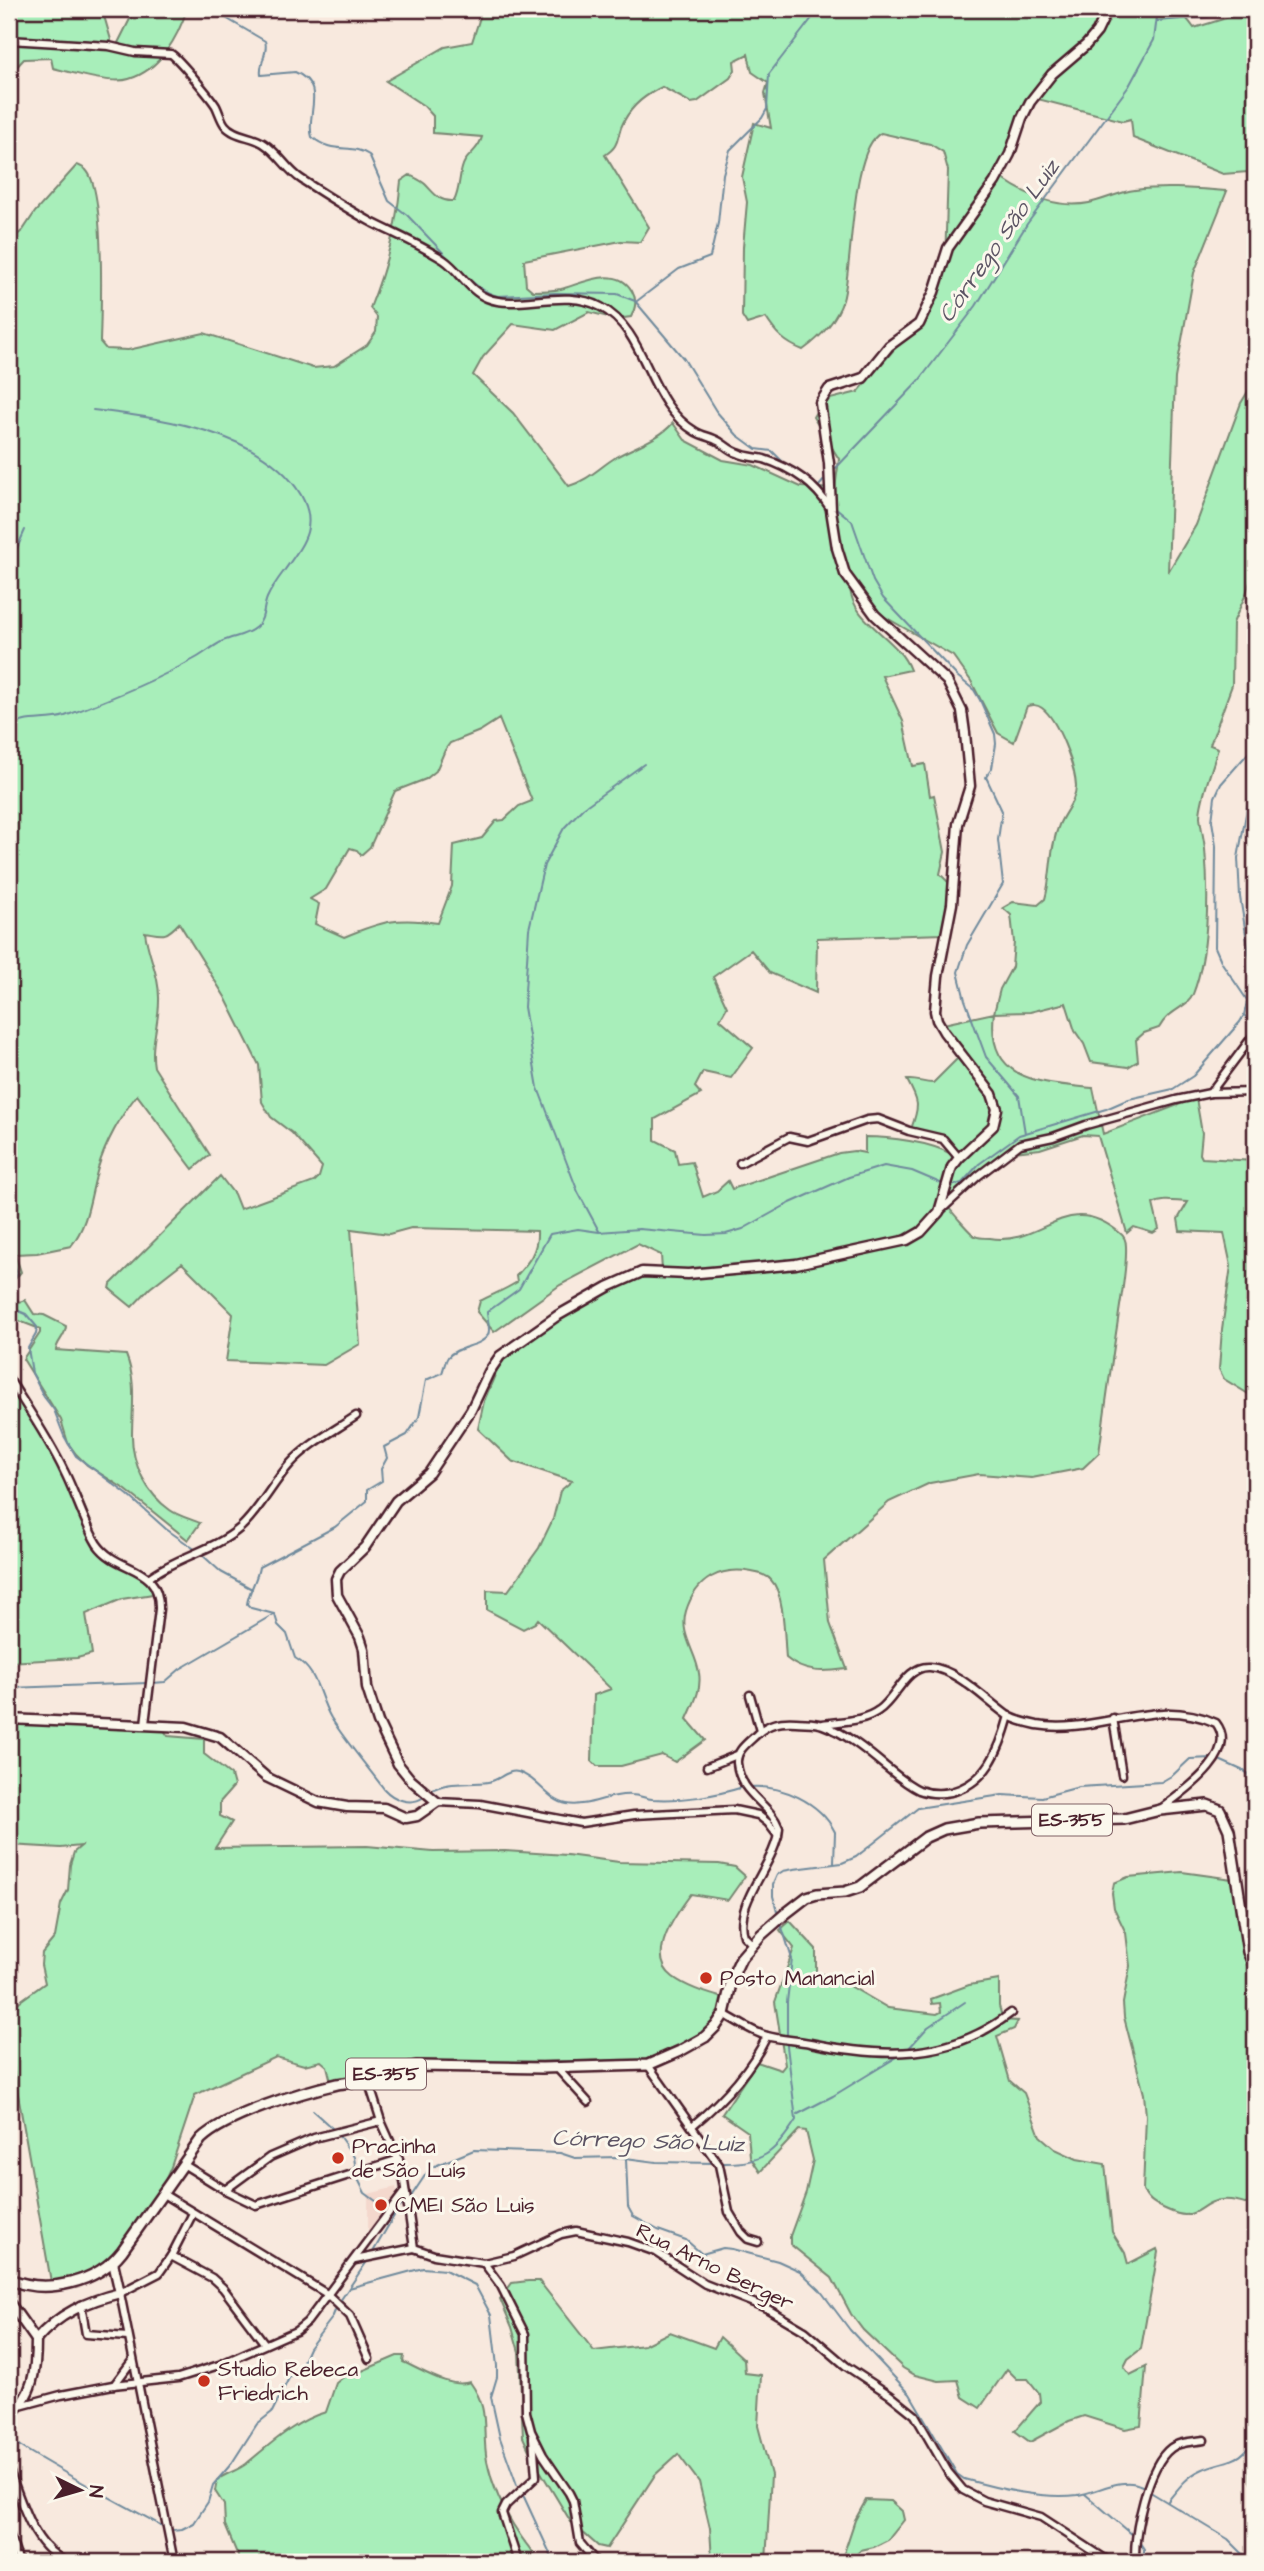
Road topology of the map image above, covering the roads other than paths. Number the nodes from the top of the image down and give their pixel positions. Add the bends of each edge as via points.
1 (1108, 9) edge
2 (9, 40) edge
3 (831, 510) junction
4 (1255, 1033) edge
5 (1255, 1092) edge
6 (1210, 1093) junction
7 (959, 1158) junction
8 (740, 1163) dead end
9 (939, 1212) junction
10 (9, 1379) edge
11 (356, 1416) dead end
12 (150, 1577) junction
13 (750, 1695) dead end
14 (1009, 1716) junction
15 (1113, 1718) junction
16 (9, 1719) edge
17 (145, 1724) junction
18 (821, 1724) junction
19 (760, 1731) junction
20 (737, 1755) junction
21 (707, 1767) dead end
22 (1122, 1775) dead end
23 (437, 1802) junction
24 (1160, 1811) junction
25 (778, 1836) junction
26 (752, 1944) junction
27 (1255, 1967) edge
28 (1011, 2013) dead end
29 (724, 2014) junction
30 (767, 2036) junction
31 (648, 2065) junction
32 (556, 2067) junction
33 (368, 2080) junction
34 (588, 2102) dead end
35 (381, 2121) junction
36 (692, 2126) junction
37 (399, 2159) junction
38 (183, 2164) junction
39 (225, 2190) junction
40 (405, 2191) junction
41 (163, 2194) junction
42 (193, 2213) junction
43 (758, 2242) dead end
44 (415, 2248) junction
45 (171, 2256) junction
46 (355, 2260) junction
47 (113, 2262) junction
48 (484, 2263) junction
49 (9, 2279) edge
50 (120, 2293) junction
51 (330, 2296) junction
52 (9, 2302) edge
53 (81, 2305) junction
54 (128, 2337) junction
55 (37, 2340) junction
56 (265, 2344) junction
57 (369, 2358) dead end
58 (132, 2361) junction
59 (137, 2382) junction
60 (113, 2385) junction
61 (20, 2406) junction
62 (9, 2414) edge
63 (533, 2435) junction
64 (1204, 2440) dead end
65 (9, 2470) edge
66 (9, 2534) edge
67 (19, 2562) edge
68 (67, 2562) edge
69 (174, 2562) edge
70 (518, 2562) edge
71 (596, 2562) edge
72 (1110, 2562) edge
73 (1135, 2562) edge

1 - 3 street via 1097,32 1030,102 995,182 948,248 919,324 889,346 863,378 836,385 824,394 820,409
2 - 3 street via 171,54 211,99 228,128 265,144 301,180 355,213 438,256 488,299 564,298 606,310 628,334 660,397 676,417 739,454 764,459 807,480
3 - 7 street via 845,574 875,615 947,681 962,711 970,786 958,824 952,904 935,1011 944,1032 992,1094 997,1109 993,1126
4 - 6 street
5 - 6 street
6 - 9 street via 1020,1144
7 - 8 street via 943,1139 878,1119 808,1141 789,1137
7 - 9 street
9 - 23 street via 907,1240 796,1264 688,1274 642,1272 557,1316 500,1356 429,1473 388,1510 365,1547 336,1579 337,1595 364,1649 378,1722 398,1764
10 - 12 street via 62,1467 97,1544 115,1560
11 - 12 street via 299,1455 236,1531 215,1545 170,1562
12 - 17 street via 159,1609
13 - 19 street
14 - 15 street via 1052,1726
14 - 18 street via 962,1682 930,1667 910,1674 889,1703 870,1716
14 - 18 street via 998,1751 974,1782 934,1794 902,1780 852,1741
15 - 22 street
15 - 24 street via 1187,1713 1216,1723 1221,1746 1204,1776
16 - 17 street
17 - 23 street via 186,1727 220,1737 266,1777 318,1802 384,1808 411,1818
18 - 19 street via 776,1722
19 - 20 street
20 - 21 street
20 - 25 street via 746,1789 777,1822
23 - 25 street via 480,1804 581,1823 734,1810 758,1815
24 - 26 main road, ES-355 via 1124,1819 979,1823 944,1829 926,1837 860,1887 807,1897
24 - 27 main road, ES-355 via 1207,1805 1225,1816 1248,1952
25 - 26 street via 743,1916 742,1930
26 - 29 main road, ES-355 via 733,1975
28 - 30 street via 974,2037 916,2051 872,2052
29 - 30 street
29 - 31 main road, ES-355 via 705,2037
30 - 36 street via 718,2105
31 - 32 main road, ES-355
31 - 36 street
32 - 33 main road, ES-355 via 417,2066
32 - 34 street
33 - 35 street
33 - 38 main road, ES-355 via 320,2089 218,2126 201,2139
35 - 37 street
35 - 39 street via 314,2138 270,2157
36 - 43 street via 719,2165 733,2220 744,2236
37 - 39 street via 260,2205
37 - 40 street
38 - 39 street
38 - 41 main road, ES-355
40 - 44 street
40 - 46 street
41 - 42 street
41 - 47 main road, ES-355
42 - 45 street
42 - 51 street
44 - 46 street
44 - 48 street, Rua Arno Berger
45 - 50 street via 159,2273
45 - 56 street via 223,2288
46 - 51 street
47 - 49 main road, ES-355 via 68,2284 32,2285
47 - 50 street
48 - 63 street via 525,2334 526,2412
48 - 72 street, Rua Arno Berger via 530,2250 569,2231 609,2237 656,2252 705,2284 766,2308 805,2331 890,2395 915,2416 964,2490 984,2501 1041,2517
50 - 53 street
50 - 54 street
51 - 56 street via 302,2328
51 - 57 street via 352,2320
52 - 55 street
53 - 54 street via 86,2334
53 - 55 street
54 - 58 street
55 - 61 street via 33,2383
56 - 59 street via 178,2378
58 - 59 street
58 - 60 street
59 - 60 street
59 - 69 street
60 - 61 street
61 - 62 street
63 - 70 street via 536,2477 502,2513
63 - 71 street via 573,2501 580,2543
64 - 73 street via 1170,2448 1160,2462 1145,2496
65 - 68 street via 37,2537
66 - 67 street

